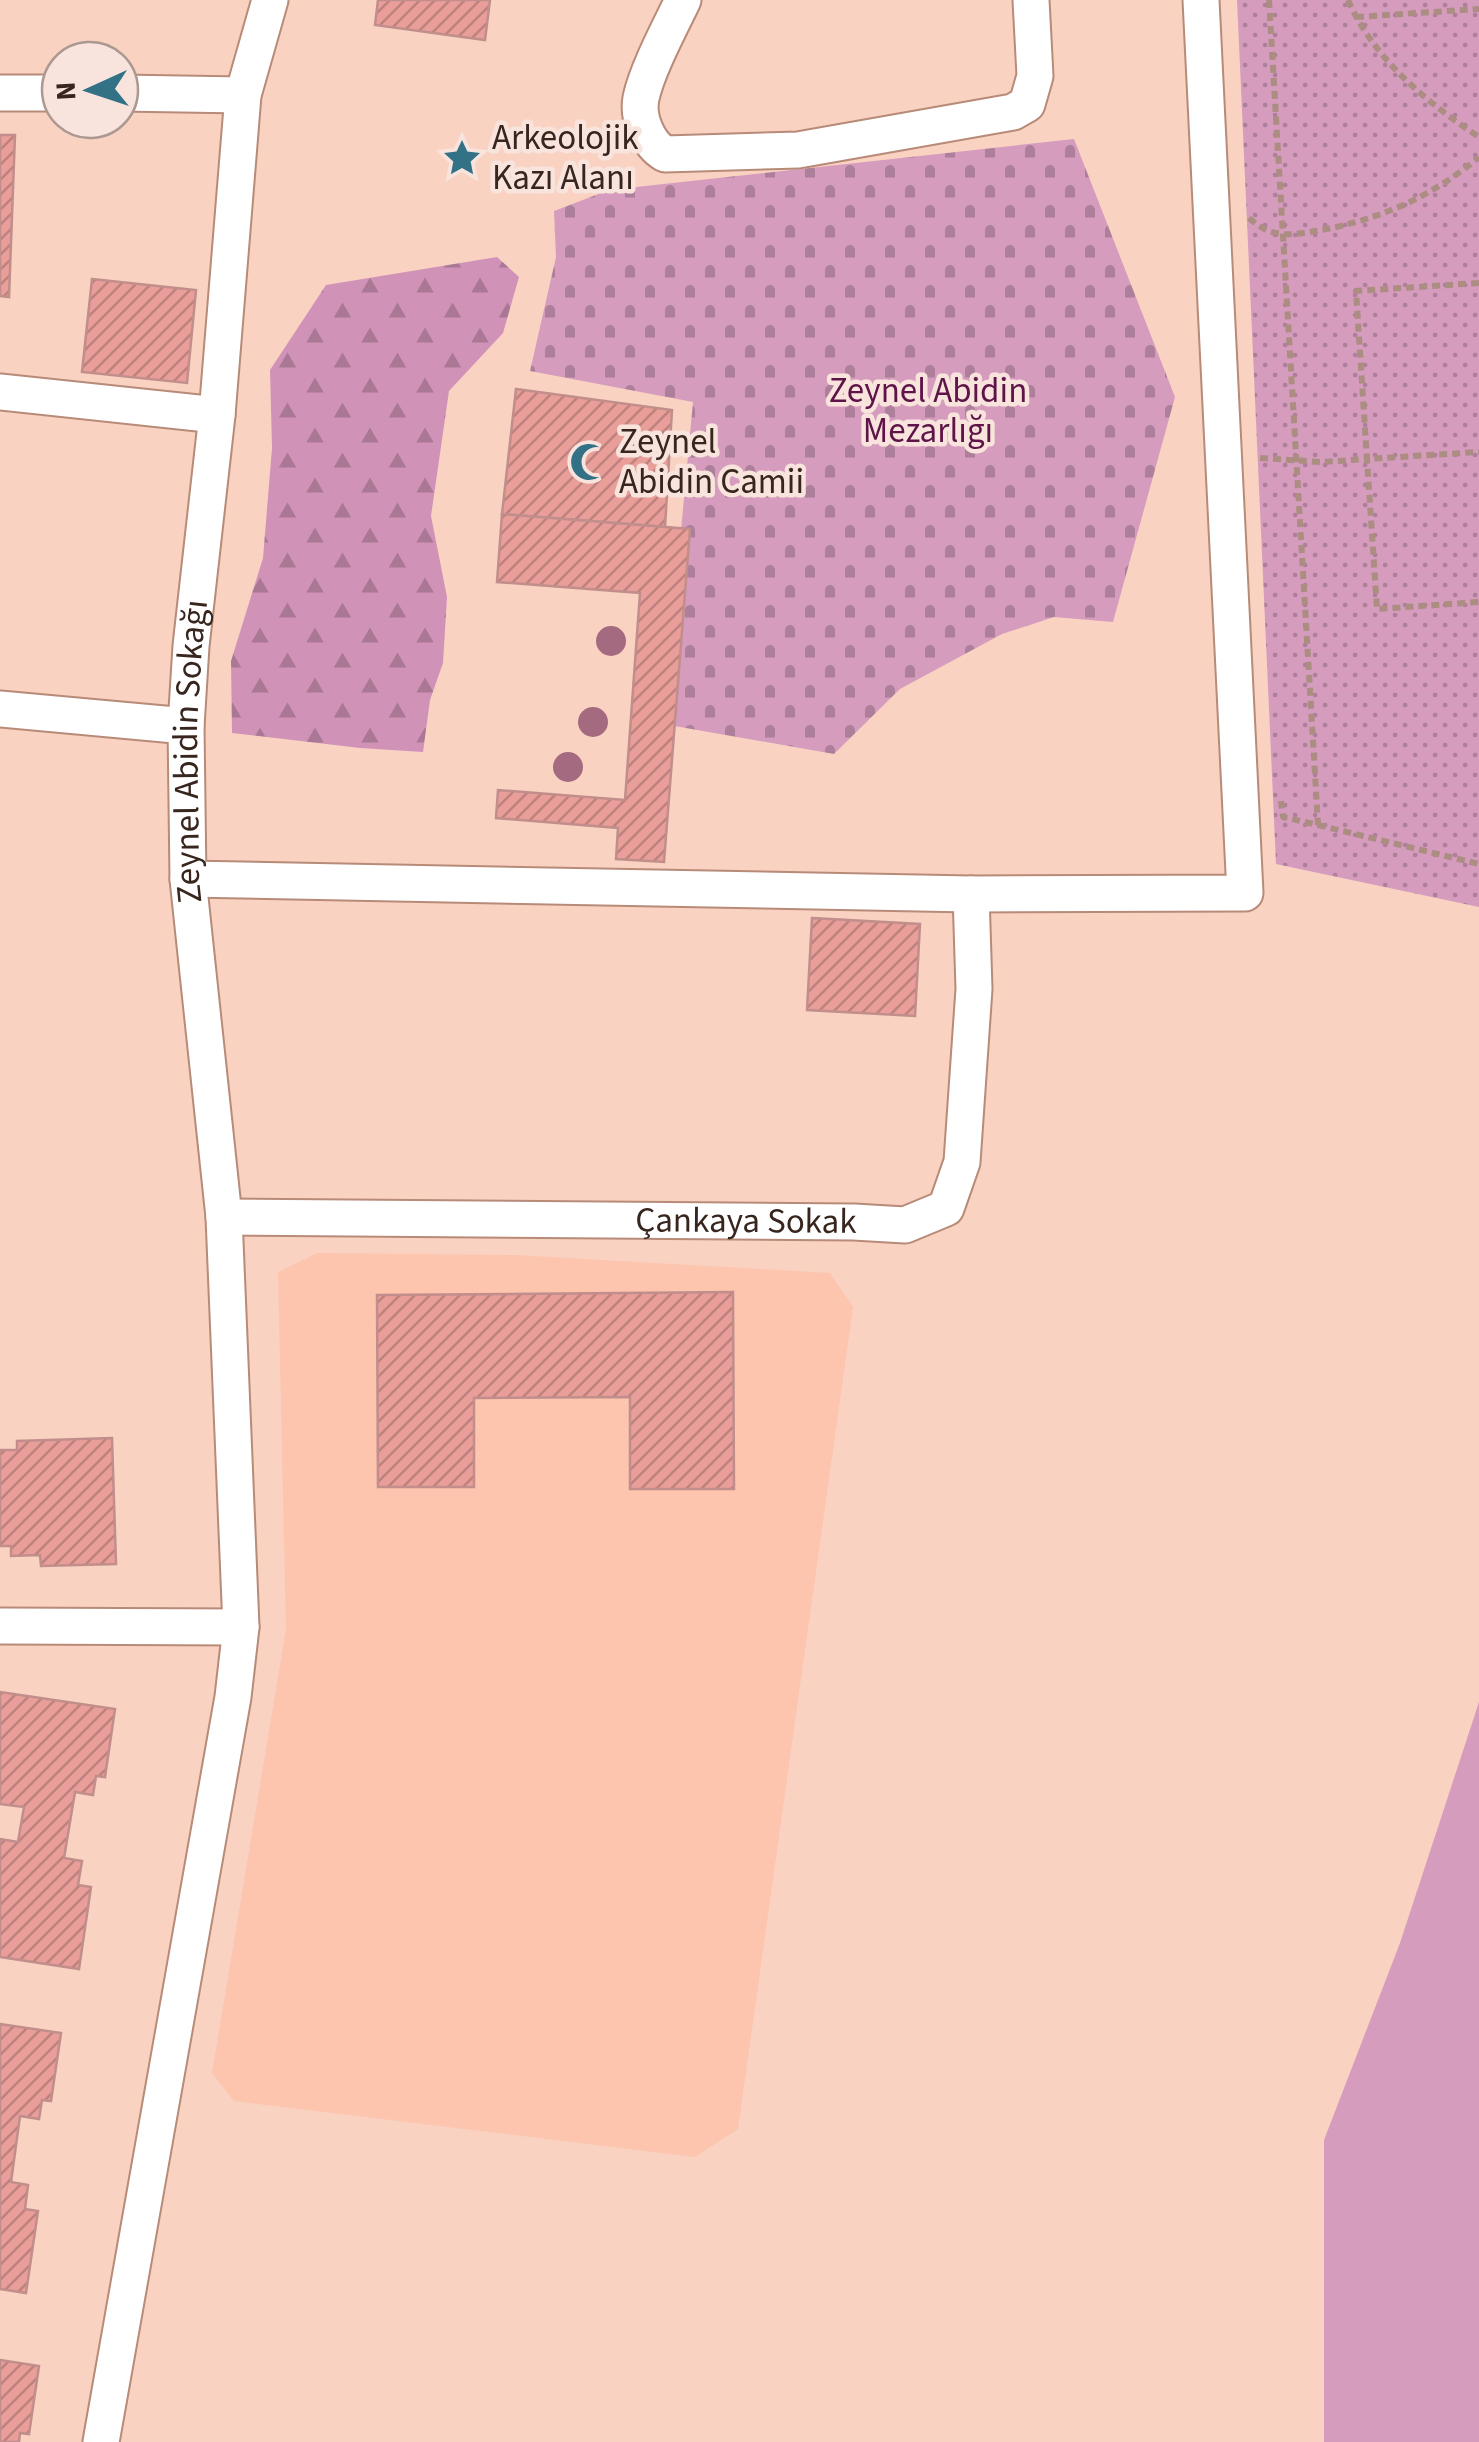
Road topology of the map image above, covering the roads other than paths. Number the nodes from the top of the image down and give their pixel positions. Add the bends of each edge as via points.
1 (270, 0) edge
2 (682, 0) edge
3 (1031, 0) edge
4 (1201, 0) edge
5 (40, 92) edge
6 (0, 93) edge
7 (140, 93) edge
8 (243, 95) junction
9 (0, 392) edge
10 (217, 414) junction
11 (0, 709) edge
12 (186, 726) junction
13 (188, 879) junction
14 (971, 894) junction
15 (224, 1218) junction
16 (0, 1626) edge
17 (242, 1627) junction
18 (101, 2442) edge

1 - 8 street, Zeynel Abidin Sokağı
2 - 3 street via 640,101 647,135 665,154 798,150 1014,112 1027,104 1035,76
4 - 14 street via 1245,892
5 - 6 street
7 - 8 street
8 - 10 street, Zeynel Abidin Sokağı
9 - 10 street
10 - 12 street, Zeynel Abidin Sokağı
11 - 12 street
12 - 13 street, Zeynel Abidin Sokağı
13 - 14 street
13 - 15 street, Zeynel Abidin Sokağı
14 - 15 street, Çankaya Sokak via 974,989 962,1162 946,1208 905,1225
15 - 17 street, Zeynel Abidin Sokağı
16 - 17 street
17 - 18 street, Zeynel Abidin Sokağı

